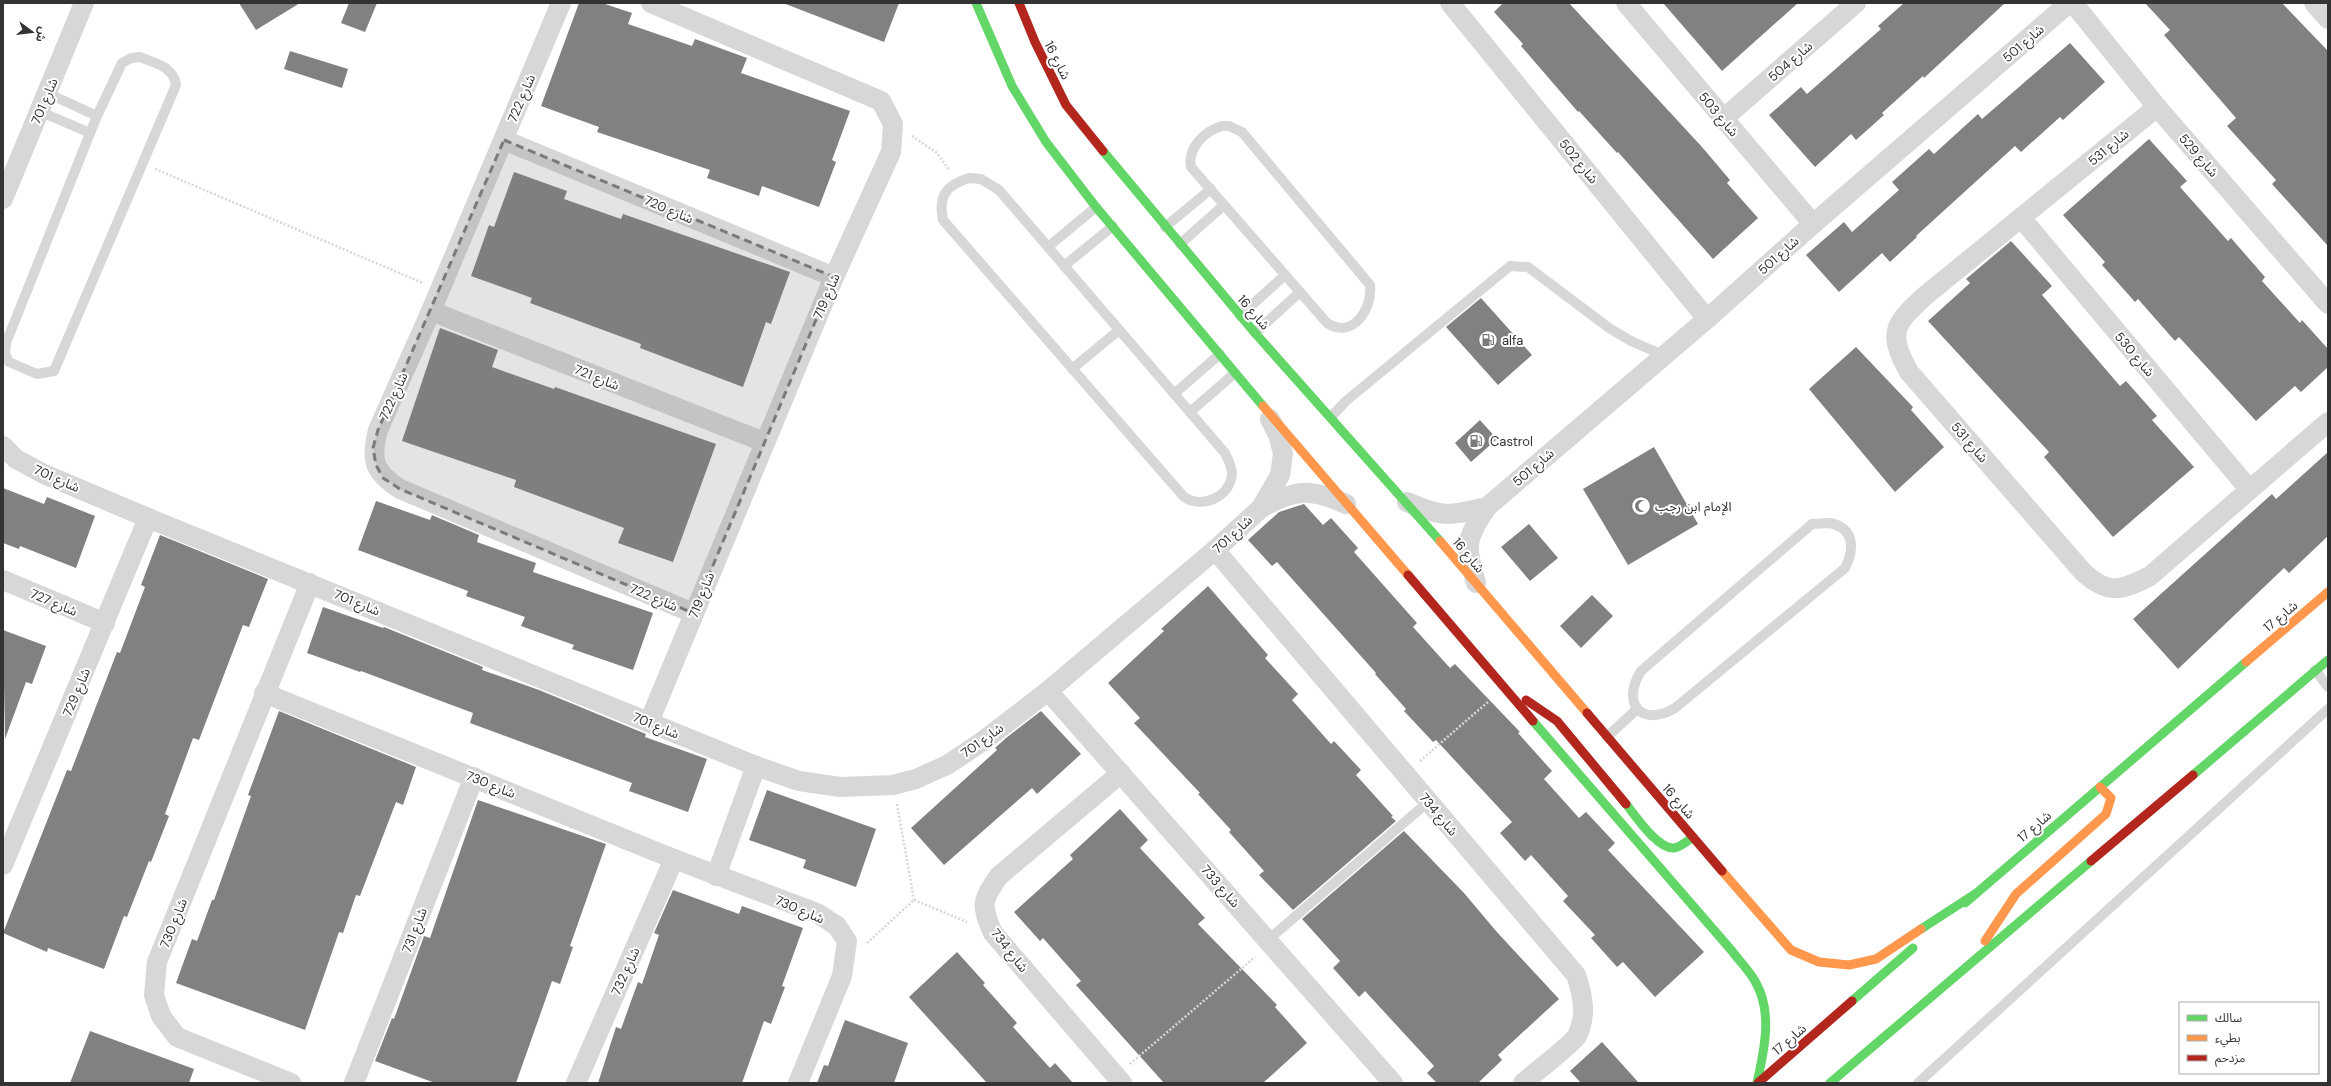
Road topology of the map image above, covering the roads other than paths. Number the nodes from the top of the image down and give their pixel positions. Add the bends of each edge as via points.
1 (84, 3) edge
2 (561, 3) edge
3 (651, 3) edge
4 (976, 3) edge
5 (1019, 3) edge
6 (1450, 3) edge
7 (1626, 3) edge
8 (1856, 3) edge
9 (2069, 3) edge
10 (2074, 3) edge
11 (2314, 3) edge
12 (2328, 18) edge
13 (47, 93) junction
14 (2157, 107) junction
15 (39, 111) junction
16 (97, 116) junction
17 (1723, 119) junction
18 (90, 133) junction
19 (504, 140) junction
20 (1211, 190) junction
21 (4, 195) edge
22 (1224, 205) junction
23 (1096, 207) junction
24 (2022, 218) junction
25 (1813, 224) junction
26 (1113, 226) junction
27 (1165, 227) junction
28 (1180, 244) junction
29 (1048, 247) junction
30 (1064, 266) junction
31 (1285, 275) junction
32 (834, 277) junction
33 (1300, 292) junction
34 (2328, 304) edge
35 (431, 311) junction
36 (1240, 316) junction
37 (1708, 319) junction
38 (1119, 330) junction
39 (1255, 333) junction
40 (1220, 354) junction
41 (1663, 355) junction
42 (1072, 369) junction
43 (1235, 372) junction
44 (1174, 394) junction
45 (1264, 407) junction
46 (1190, 412) junction
47 (1331, 417) junction
48 (2328, 422) edge
49 (764, 442) junction
50 (3, 446) edge
51 (2249, 489) junction
52 (1407, 502) junction
53 (1346, 504) junction
54 (1487, 507) junction
55 (1261, 508) junction
56 (148, 518) junction
57 (1215, 550) junction
58 (3, 580) edge
59 (310, 583) junction
60 (1476, 584) junction
61 (2328, 592) edge
62 (693, 613) junction
63 (105, 623) junction
64 (2328, 660) edge
65 (2315, 670) junction
66 (1504, 685) junction
67 (2328, 687) edge
68 (1048, 690) junction
69 (264, 693) junction
70 (1637, 709) junction
71 (2328, 709) edge
72 (650, 722) junction
73 (1607, 737) junction
74 (756, 766) junction
75 (1121, 773) junction
76 (474, 777) junction
77 (2100, 787) junction
78 (1428, 802) junction
79 (1693, 837) junction
80 (674, 859) junction
81 (3, 864) edge
82 (716, 876) junction
83 (1975, 894) junction
84 (1269, 942) junction
85 (1973, 961) junction
86 (1119, 1080) edge
87 (291, 1083) edge
88 (354, 1083) edge
89 (576, 1083) edge
90 (798, 1083) edge
91 (1393, 1083) edge
92 (1523, 1083) edge
93 (1758, 1083) edge
94 (1830, 1083) edge
95 (1918, 1083) edge

1 - 13 street, شارع 701
2 - 19 street, شارع 722
3 - 32 street, شارع 719 via 881,101 893,124 890,152
4 - 23 street via 1012,86 1046,142
5 - 27 street, شارع 16 via 1066,105
6 - 37 street, شارع 502
7 - 17 street, شارع 503
8 - 17 street, شارع 504
9 - 25 street, شارع 501
10 - 14 street, شارع 529
11 - 12 street
13 - 15 street, شارع 701
13 - 16 lane
14 - 24 street, شارع 531
14 - 34 street, شارع 529
15 - 18 lane
15 - 21 street, شارع 701
16 - 18 lane
16 - 18 lane via 122,63 131,58 140,57 169,69 174,76 176,85 54,371 37,374 9,362 5,354 6,343
17 - 25 street, شارع 503
19 - 32 street, شارع 720
19 - 35 street, شارع 722
20 - 22 lane
20 - 27 lane
20 - 33 lane via 1191,167 1190,154 1197,143 1216,128 1229,126 1242,132 1370,285 1370,299 1364,316 1350,327 1338,328 1328,323
22 - 28 lane
22 - 31 lane
23 - 26 street
23 - 29 lane
24 - 51 street, شارع 530
24 - 51 street, شارع 531 via 1904,315 1895,331 1898,351 1909,372 2083,572 2093,582 2110,590 2129,587 2150,576
25 - 37 street, شارع 501
26 - 30 lane
26 - 40 street
27 - 28 street, شارع 16
28 - 36 street, شارع 16
29 - 30 lane
29 - 42 lane via 990,183 969,178 957,181 943,196 940,208 943,220
30 - 38 lane
31 - 33 lane
31 - 36 lane
32 - 49 street, شارع 719
33 - 39 lane
35 - 49 street, شارع 721
35 - 62 street, شارع 722 via 378,430 373,448 376,465 383,478 400,489
36 - 39 street, شارع 16
37 - 41 street, شارع 501
38 - 42 lane
38 - 44 lane
39 - 47 street, شارع 16
40 - 43 street
40 - 44 lane
41 - 47 lane via 1609,328 1528,267 1510,266 1346,401
41 - 54 street, شارع 501
42 - 46 lane via 1184,497 1191,501 1207,503 1223,490 1232,474 1225,453
43 - 45 street
43 - 46 lane
44 - 46 lane
45 - 53 street
45 - 55 street, شارع 701 via 1283,454 1280,475
47 - 52 street, شارع 16
48 - 51 street, شارع 531
49 - 62 street, شارع 719
50 - 56 street, شارع 701 via 16,459 44,474
52 - 54 street, شارع 501 via 1437,514 1453,515
52 - 60 street, شارع 16
53 - 55 street, شارع 701 via 1323,494 1299,492 1282,496
53 - 66 street
54 - 60 street, شارع 501 via 1468,543 1468,554
55 - 57 street, شارع 701
56 - 59 street, شارع 701
56 - 63 street, شارع 729
57 - 68 street, شارع 701
57 - 78 street, شارع 734
58 - 63 street, شارع 727
59 - 69 street, شارع 730
59 - 72 street, شارع 701
60 - 73 street, شارع 16
61 - 77 street, شارع 17
62 - 72 street, شارع 719
63 - 81 street, شارع 729
64 - 65 street
65 - 67 lane
65 - 85 street
66 - 79 street via 1557,721 1655,839 1666,848 1678,848
66 - 93 street via 1732,951 1759,988 1766,1023
68 - 74 street, شارع 701 via 983,741 947,765 893,785 840,787 799,781
68 - 75 street, شارع 733
69 - 76 street, شارع 730
69 - 87 street, شارع 730 via 158,962 154,995 161,1016 177,1037
70 - 70 lane via 1656,716 1675,708 1845,568 1850,559 1852,542 1846,531 1830,523 1812,524 1641,671 1632,690 1632,699
70 - 73 lane
71 - 95 lane
72 - 74 street, شارع 701
73 - 79 street, شارع 16
74 - 82 street
75 - 84 street, شارع 733
75 - 86 street, شارع 734 via 999,876 987,892 984,911 994,933
76 - 80 street, شارع 730
76 - 88 street, شارع 731
77 - 83 street, شارع 17
77 - 85 street via 2111,798 2106,814 2016,894
78 - 84 lane
78 - 92 street, شارع 734 via 1576,976 1584,1014 1576,1036
79 - 83 street, شارع 16 via 1791,950 1819,962 1849,965 1876,959
80 - 82 street, شارع 730
80 - 89 street, شارع 732
82 - 90 street, شارع 730 via 817,914 837,926 847,941 842,976
83 - 93 street, شارع 17
84 - 91 street, شارع 733
85 - 94 street

